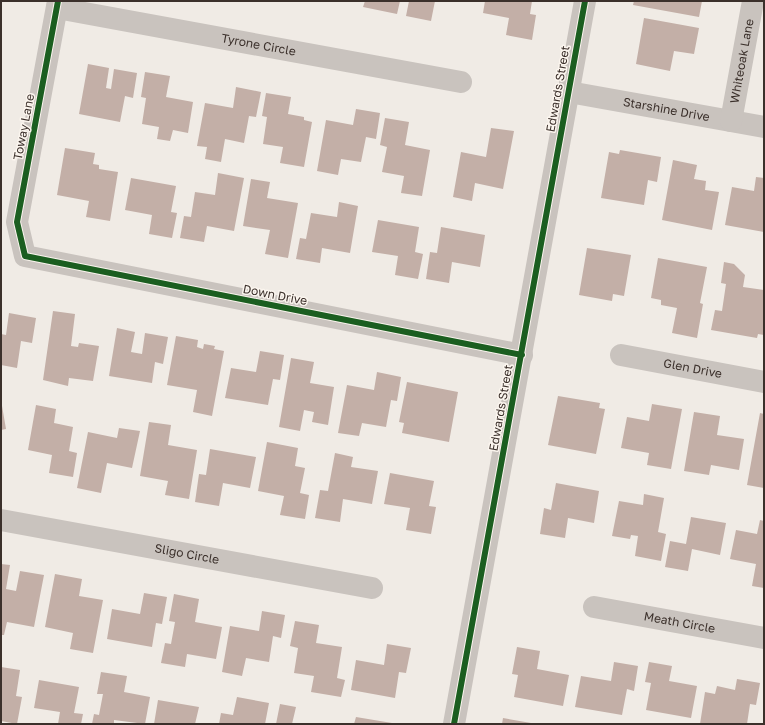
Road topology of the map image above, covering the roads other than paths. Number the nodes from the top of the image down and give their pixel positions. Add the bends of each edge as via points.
1 (585, 1) edge
2 (753, 1) edge
3 (58, 5) edge
4 (461, 82) dead end
5 (569, 92) junction
6 (731, 122) junction
7 (764, 128) edge
8 (25, 256) joint
9 (621, 355) dead end
10 (522, 356) junction
11 (764, 382) edge
12 (1, 520) edge
13 (372, 588) dead end
14 (594, 606) dead end
15 (764, 638) edge
16 (454, 724) edge

1 - 5 street, Edwards Street
2 - 6 street, Whiteoak Lane
3 - 4 street, Tyrone Circle
3 - 8 street, Toway Lane via 17,222
5 - 6 street, Starshine Drive
5 - 10 street, Edwards Street
6 - 7 street, Starshine Drive
8 - 10 street, Down Drive
9 - 11 street, Glen Drive
10 - 16 street, Edwards Street
12 - 13 street, Sligo Circle
14 - 15 street, Meath Circle

